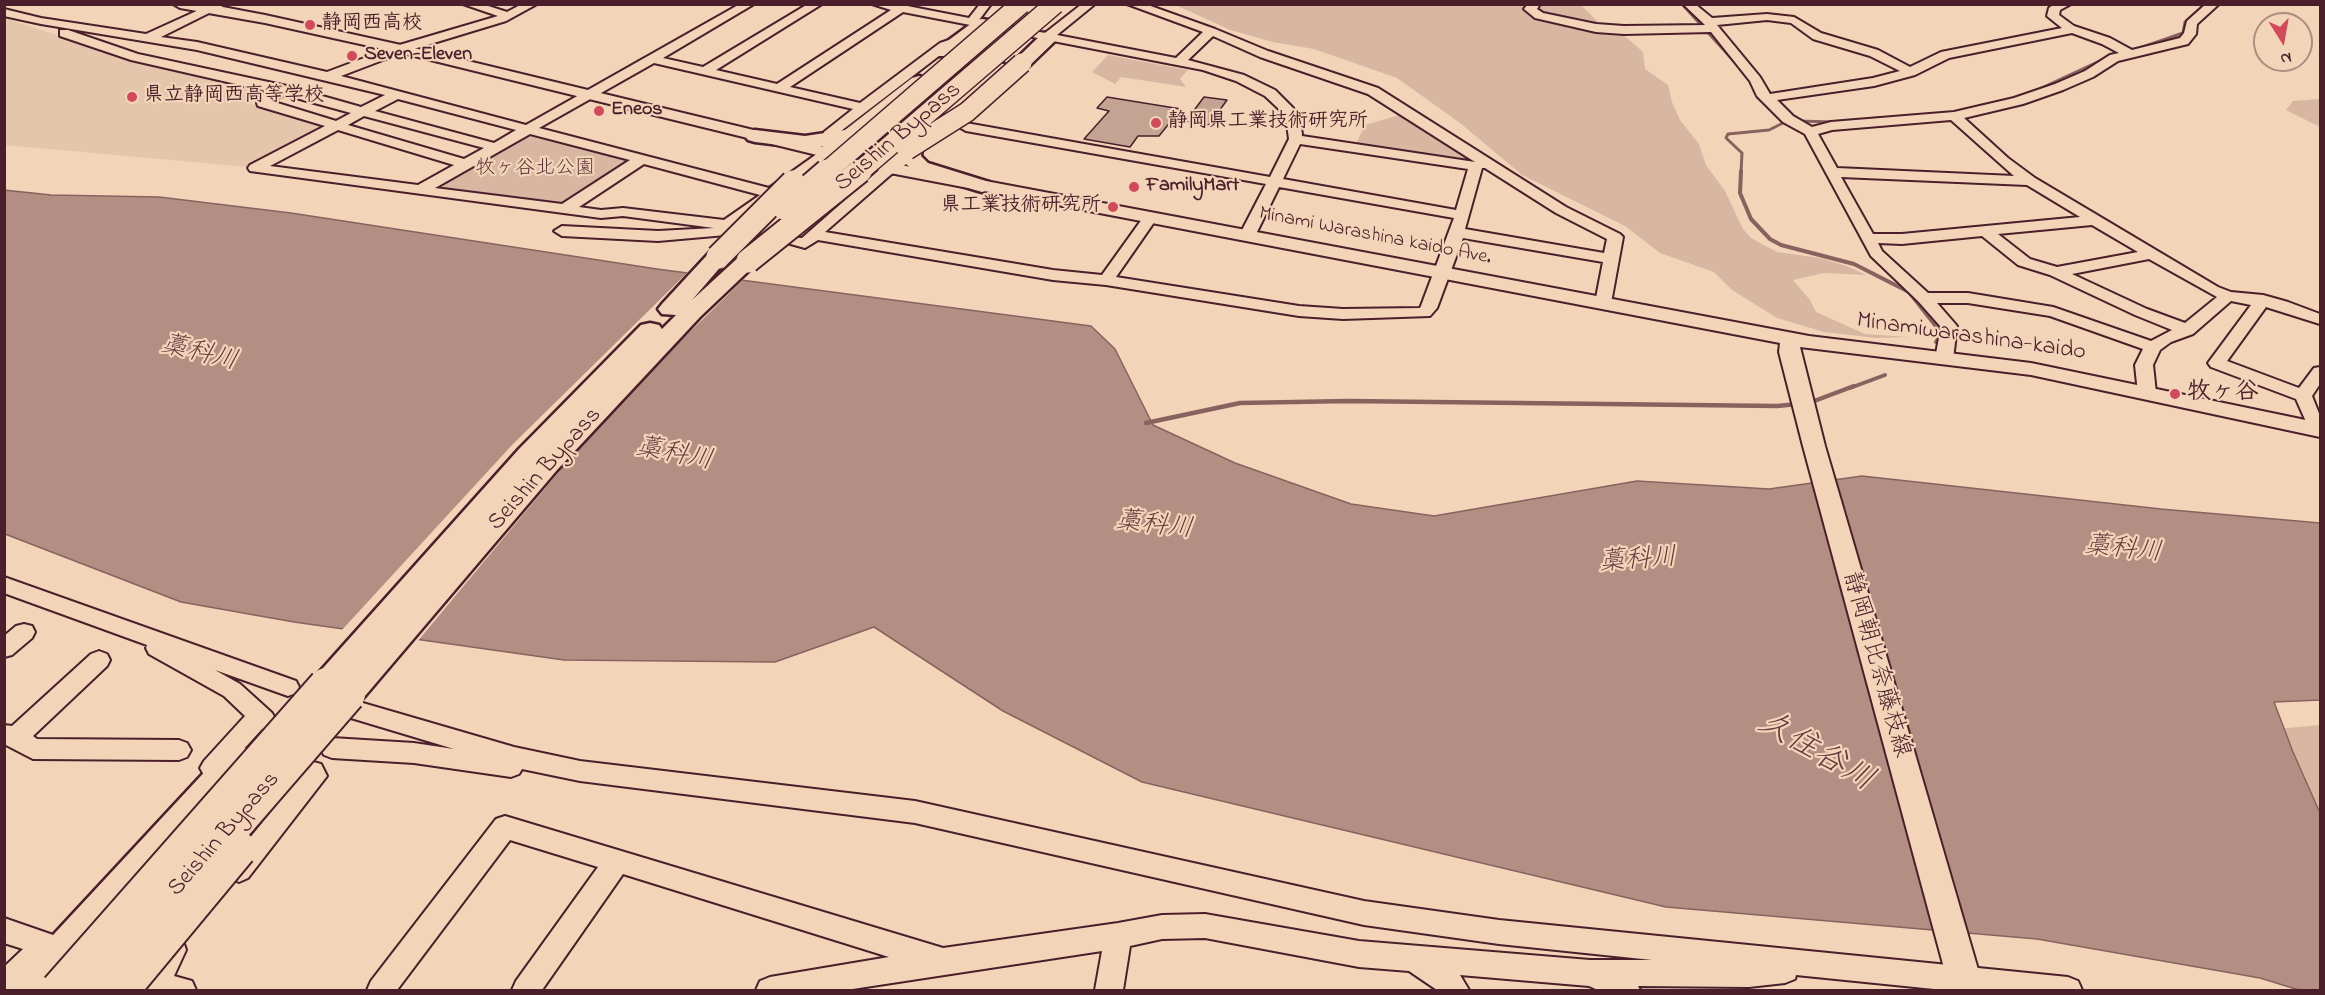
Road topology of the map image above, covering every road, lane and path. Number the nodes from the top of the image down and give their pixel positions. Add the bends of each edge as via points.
1 (16, 4) edge
2 (180, 4) edge
3 (468, 4) edge
4 (532, 4) edge
5 (722, 4) edge
6 (817, 4) edge
7 (877, 4) edge
8 (986, 4) edge
9 (1019, 4) edge
10 (1056, 4) edge
11 (1090, 4) edge
12 (1132, 4) edge
13 (1535, 4) edge
14 (1688, 4) edge
15 (2066, 4) edge
16 (2214, 4) edge
17 (216, 7) edge
18 (746, 7) edge
19 (900, 9) junction
20 (4, 11) edge
21 (509, 16) junction
22 (977, 23) junction
23 (1710, 26) junction
24 (2070, 28) junction
25 (1211, 32) junction
26 (150, 37) junction
27 (1048, 37) junction
28 (197, 46) junction
29 (400, 49) junction
30 (950, 50) junction
31 (2130, 54) junction
32 (653, 59) junction
33 (1179, 62) junction
34 (160, 63) junction
35 (707, 70) junction
36 (1911, 72) junction
37 (327, 76) junction
38 (780, 88) junction
39 (281, 92) junction
40 (395, 95) junction
41 (588, 95) junction
42 (1767, 98) junction
43 (864, 108) junction
44 (363, 111) junction
45 (1954, 116) junction
46 (336, 126) junction
47 (966, 127) dead end
48 (526, 129) junction
49 (1810, 132) junction
50 (755, 136) joint
51 (1296, 139) junction
52 (495, 147) junction
53 (828, 147) junction
54 (912, 148) junction
55 (642, 159) junction
56 (465, 164) junction
57 (1481, 164) junction
58 (890, 168) junction
59 (1833, 172) junction
60 (2030, 181) junction
61 (1273, 182) junction
62 (982, 186) junction
63 (420, 190) junction
64 (770, 193) junction
65 (564, 209) junction
66 (1462, 215) junction
67 (1150, 218) junction
68 (2094, 220) junction
69 (727, 225) junction
70 (562, 231) dead end
71 (1984, 231) junction
72 (1457, 232) junction
73 (815, 236) junction
74 (1247, 236) junction
75 (1870, 238) junction
76 (792, 240) dead end
77 (2152, 254) junction
78 (1610, 260) junction
79 (2056, 272) junction
80 (1443, 273) junction
81 (1106, 280) junction
82 (2228, 296) junction
83 (1924, 298) junction
84 (2263, 300) junction
85 (1603, 303) junction
86 (2320, 319) edge
87 (2187, 330) junction
88 (661, 332) junction
89 (1790, 339) junction
90 (2152, 347) junction
91 (1944, 359) junction
92 (2320, 372) edge
93 (2147, 393) junction
94 (2303, 396) junction
95 (2319, 429) edge
96 (479, 527) junction
97 (4, 585) edge
98 (130, 629) junction
99 (24, 632) dead end
100 (4, 649) edge
101 (99, 660) dead end
102 (288, 687) dead end
103 (349, 708) dead end
104 (10, 735) edge
105 (332, 747) dead end
106 (228, 749) junction
107 (179, 750) dead end
108 (580, 771) junction
109 (618, 860) junction
110 (4, 930) edge
111 (1118, 936) junction
112 (46, 945) junction
113 (1415, 959) junction
114 (943, 961) junction
115 (1820, 966) junction
116 (1590, 973) junction
117 (1964, 980) edge
118 (31, 989) edge
119 (169, 989) edge
120 (91, 990) edge
121 (121, 990) edge
122 (381, 990) edge
123 (526, 990) edge
124 (779, 990) edge
125 (1109, 990) edge
126 (1455, 990) edge
127 (1626, 990) edge
128 (2068, 990) edge

1 - 20 street
2 - 17 main road
3 - 21 street
4 - 21 street
5 - 18 street
6 - 35 street
7 - 19 street
8 - 22 street
9 - 30 highway, bridge
9 - 88 highway, Seishin Bypass, bridge via 788,204
10 - 54 highway, bridge via 998,68
10 - 88 highway, Seishin Bypass, bridge via 692,312
11 - 27 street
12 - 25 street
13 - 23 street via 1530,11 1539,16 1596,28
14 - 23 street
15 - 24 street via 2055,8 2053,16
16 - 31 street via 2191,23 2190,34 2184,41
17 - 26 street
17 - 29 main road
18 - 32 street
19 - 22 street
19 - 38 street
20 - 26 street via 41,21
20 - 34 street
21 - 29 street
22 - 27 street
22 - 30 highway
23 - 36 street via 1767,17 1794,20 1817,36 1874,52
23 - 42 street
24 - 31 street
24 - 36 street via 1946,55
25 - 33 street
25 - 57 street via 1373,90
26 - 28 street
27 - 33 street
27 - 88 highway, bridge via 967,112 914,144
28 - 34 street
28 - 37 street
29 - 37 street
29 - 41 main road
30 - 43 street via 944,46
30 - 53 highway via 853,132
30 - 88 highway, bridge via 830,145 774,199
31 - 45 street via 2025,99
32 - 35 street
32 - 41 street
33 - 51 street via 1230,74 1270,93 1286,108
34 - 39 street
35 - 38 street
36 - 42 street via 1874,82
37 - 39 street
37 - 40 street
38 - 43 street
39 - 44 street
39 - 46 street via 263,103
40 - 44 street
40 - 48 street
41 - 48 street
41 - 50 main road
42 - 49 street via 1788,119
43 - 53 street via 831,132
44 - 46 street
44 - 52 street
45 - 49 street via 1831,126
45 - 60 street
46 - 56 street
46 - 63 street via 255,168
47 - 61 street
48 - 52 street
48 - 55 street
49 - 59 street
50 - 53 highway
51 - 57 street
51 - 61 street
52 - 56 street
53 - 58 main road, Minami Warashina kaido Ave.
53 - 64 street
54 - 58 highway
54 - 62 highway via 911,157 921,167
55 - 64 street
55 - 65 street
56 - 63 street
57 - 66 street
57 - 78 street via 1615,237
58 - 62 main road, Minami Warashina kaido Ave.
58 - 73 street
59 - 60 street
59 - 75 street
60 - 68 street
61 - 66 street
61 - 74 street
62 - 67 main road, Minami Warashina kaido Ave.
63 - 65 street
64 - 69 street
65 - 69 street
66 - 72 street
67 - 74 main road, Minami Warashina kaido Ave.
67 - 81 street
68 - 71 street
68 - 77 street
69 - 70 street via 732,231 678,236
71 - 75 street
71 - 79 street via 2024,262
72 - 78 street
72 - 80 street
73 - 76 street via 805,243
73 - 81 street
74 - 80 main road, Minami Warashina kaido Ave.
75 - 83 street via 1876,253
77 - 79 street
77 - 82 street
78 - 85 street
79 - 87 street
80 - 81 street via 1427,312 1365,315 1299,311
80 - 85 main road, Minami Warashina kaido Ave.
82 - 84 street
82 - 87 street
83 - 90 street via 1968,298 2053,312
83 - 91 street via 1949,326
84 - 86 street
84 - 94 street via 2217,363
85 - 89 main road, Minami Warashina kaido Ave.
87 - 90 street
88 - 96 highway, Seishin Bypass via 548,464
89 - 91 main road, Minamiwarashina-kaido
89 - 117 main road, 静岡朝比奈藤枝線 via 1814,446
90 - 93 street via 2144,365
91 - 93 main road, Minamiwarashina-kaido via 2005,365
92 - 94 street
93 - 95 main road, Minamiwarashina-kaido
94 - 95 street
96 - 118 highway, Seishin Bypass, bridge
96 - 120 highway, Seishin Bypass, bridge
96 - 121 highway, bridge via 341,726
97 - 98 street
98 - 102 street
98 - 106 street via 232,690 261,718
99 - 100 street
101 - 104 street
103 - 108 street via 514,757
104 - 107 street via 33,749
105 - 108 street
106 - 112 street via 60,938
106 - 119 street via 314,771 315,776 167,958 156,981
108 - 115 street via 915,812 1364,913 1499,932
109 - 114 street
109 - 122 street via 505,827
109 - 123 street
110 - 112 street
111 - 113 street via 1162,927 1205,926 1359,954
111 - 114 street
111 - 125 street
112 - 118 street
113 - 116 street
113 - 126 street
114 - 124 street
115 - 116 street via 1749,974
115 - 117 street
116 - 127 street
117 - 128 street

